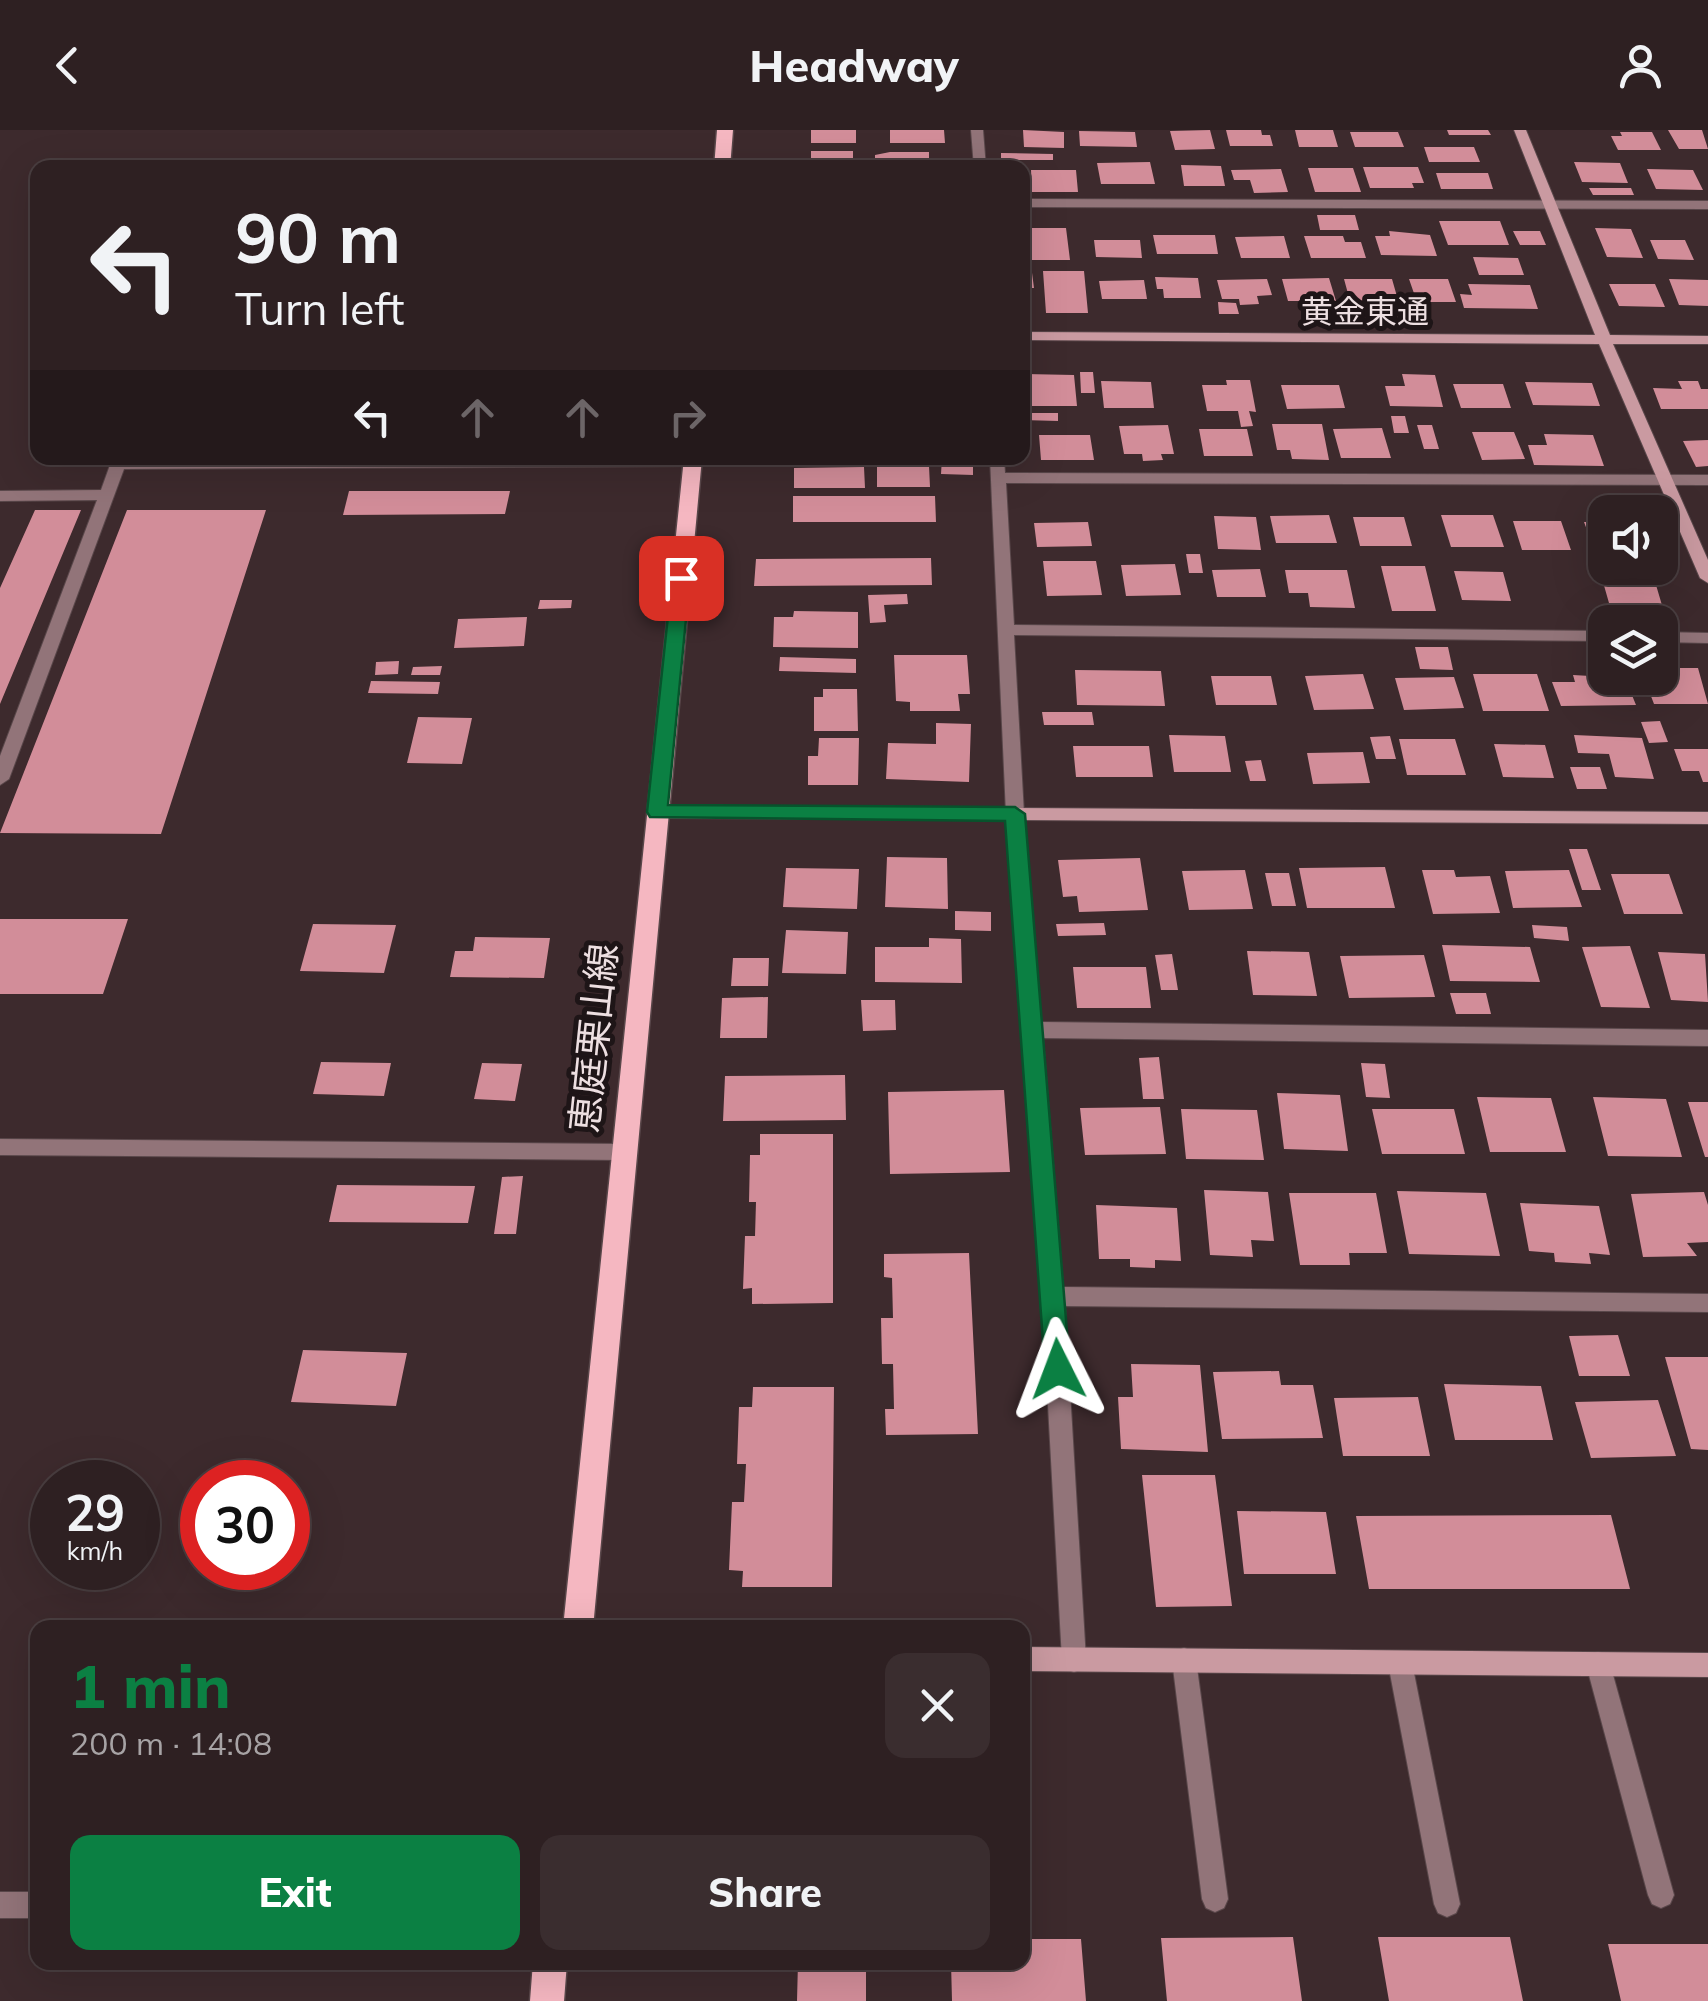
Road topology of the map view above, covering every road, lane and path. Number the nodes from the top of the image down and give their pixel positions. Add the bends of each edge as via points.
1 (725, 130) edge
2 (978, 130) edge
3 (1520, 130) edge
4 (723, 160) edge
5 (980, 160) edge
6 (1030, 203) edge
7 (1549, 204) junction
8 (1708, 205) edge
9 (1030, 336) edge
10 (1604, 340) junction
11 (1708, 340) edge
12 (118, 465) edge
13 (692, 465) edge
14 (998, 468) edge
15 (1666, 480) junction
16 (1708, 480) edge
17 (106, 495) junction
18 (0, 496) edge
19 (1708, 578) edge
20 (1008, 630) junction
21 (1588, 636) edge
22 (1678, 637) edge
23 (1708, 638) edge
24 (0, 779) edge
25 (657, 812) junction
26 (1015, 814) junction
27 (1708, 818) edge
28 (1030, 1030) junction
29 (1708, 1038) edge
30 (0, 1147) edge
31 (624, 1152) junction
32 (1053, 1296) junction
33 (1708, 1303) edge
34 (579, 1620) edge
35 (1030, 1659) edge
36 (1074, 1660) junction
37 (1184, 1660) junction
38 (1400, 1663) junction
39 (1598, 1664) junction
40 (1708, 1665) edge
41 (1661, 1895) dead end
42 (1215, 1899) dead end
43 (1447, 1904) dead end
44 (0, 1905) edge
45 (30, 1905) edge
46 (550, 1970) edge
47 (548, 2001) edge

1 - 4 main road
2 - 5 street
3 - 7 street
6 - 7 street
7 - 8 street
7 - 10 street
9 - 10 street, 黄金東通
10 - 11 street, 黄金東通
10 - 15 street
12 - 17 street
13 - 25 main road, 恵庭栗山線
14 - 15 street
14 - 20 street
15 - 16 street
15 - 19 street
17 - 18 street
17 - 24 street
20 - 21 street
20 - 26 street
22 - 23 street
25 - 26 street
25 - 31 main road, 恵庭栗山線
26 - 27 street
26 - 28 street
28 - 29 street
28 - 32 street
30 - 31 street
31 - 34 main road, 恵庭栗山線
32 - 33 street
32 - 36 street
35 - 36 street
36 - 37 street
37 - 38 street
37 - 42 street
38 - 39 street
38 - 43 street
39 - 40 street
39 - 41 street
44 - 45 street
46 - 47 main road

